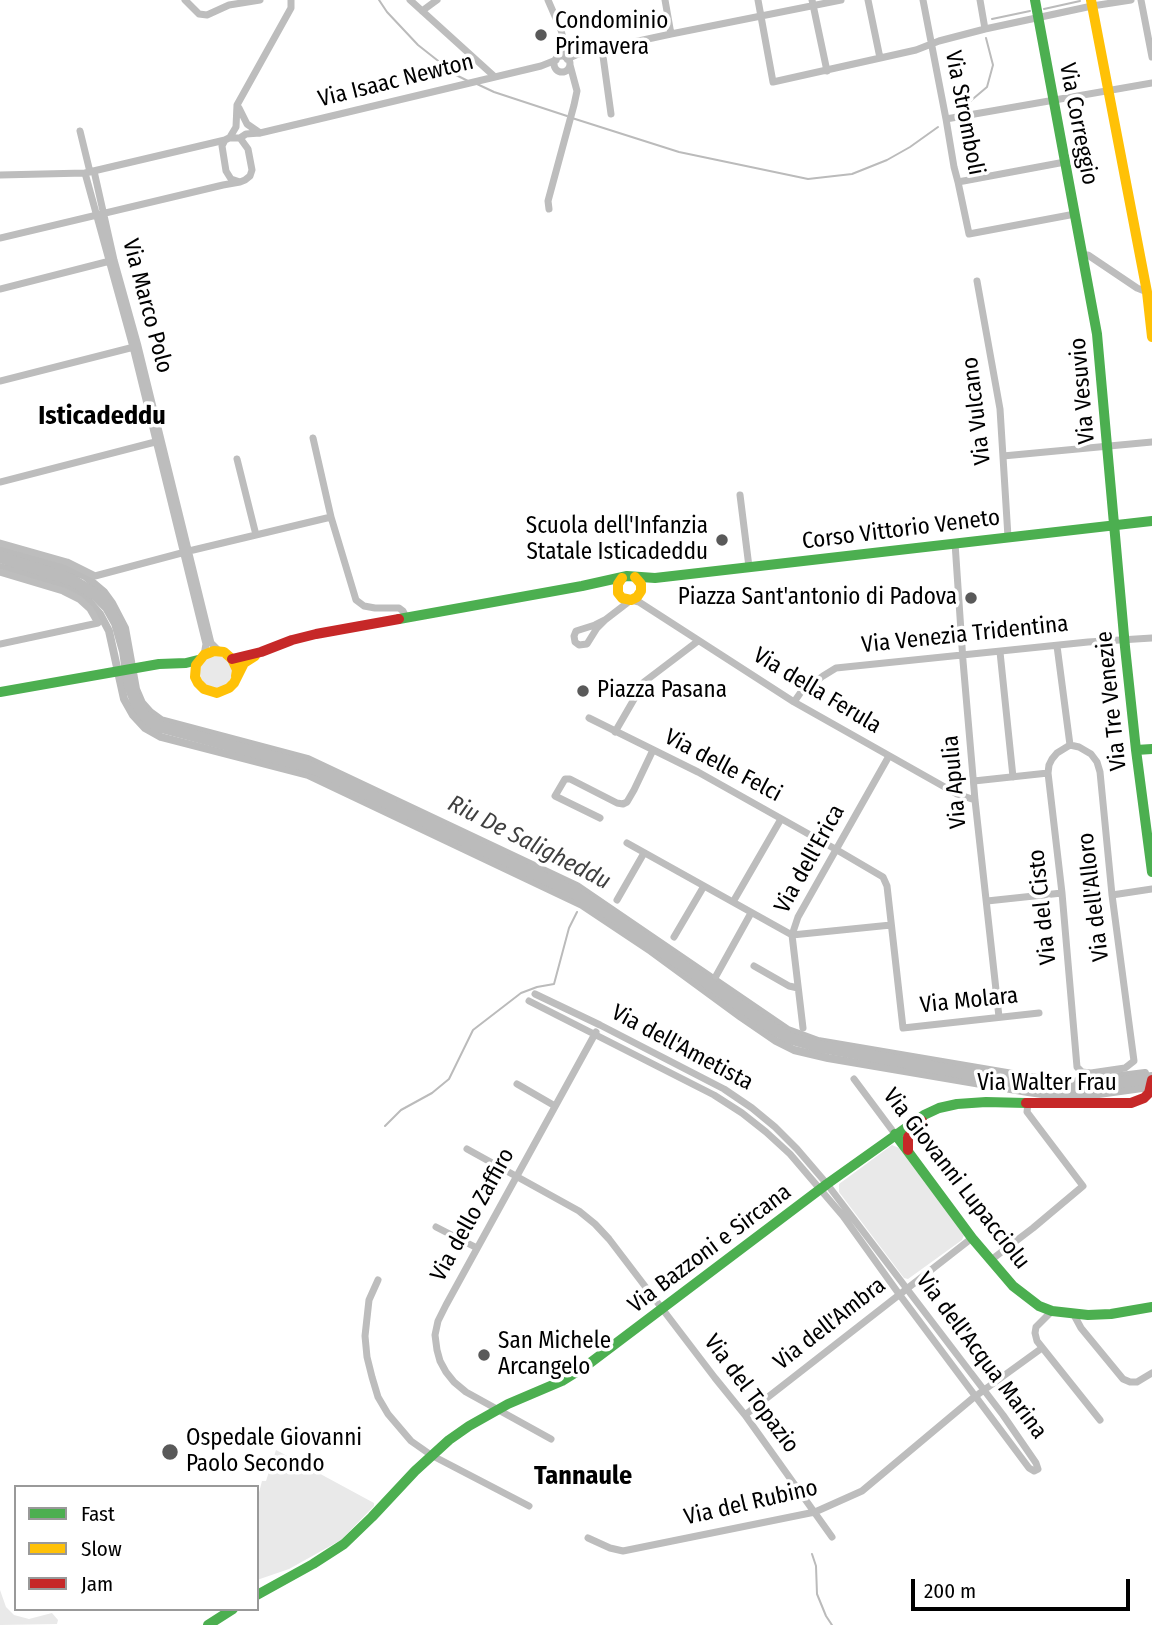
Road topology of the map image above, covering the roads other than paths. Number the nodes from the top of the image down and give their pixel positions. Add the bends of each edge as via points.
1 (185, 0) edge
2 (260, 0) edge
3 (410, 0) edge
4 (437, 0) edge
5 (548, 0) edge
6 (665, 0) edge
7 (758, 0) edge
8 (841, 0) edge
9 (868, 0) edge
10 (923, 0) edge
11 (980, 0) edge
12 (1035, 0) edge
13 (1131, 0) edge
14 (1141, 0) edge
15 (813, 3) edge
16 (1091, 3) edge
17 (291, 4) edge
18 (422, 11) junction
19 (761, 16) junction
20 (1039, 19) junction
21 (985, 29) junction
22 (671, 34) junction
23 (931, 45) junction
24 (602, 49) junction
25 (1152, 57) edge
26 (880, 58) junction
27 (555, 64) junction
28 (568, 65) junction
29 (827, 71) junction
30 (495, 77) junction
31 (1152, 83) edge
32 (1108, 92) junction
33 (1053, 101) junction
34 (237, 106) junction
35 (611, 114) dead end
36 (243, 116) junction
37 (946, 119) junction
38 (80, 131) dead end
39 (260, 133) junction
40 (240, 138) junction
41 (227, 139) junction
42 (248, 149) junction
43 (1065, 162) junction
44 (90, 172) junction
45 (0, 175) edge
46 (228, 176) junction
47 (240, 182) junction
48 (958, 182) junction
49 (223, 185) junction
50 (549, 209) dead end
51 (100, 214) junction
52 (1075, 214) junction
53 (0, 238) edge
54 (1083, 255) junction
55 (111, 260) junction
56 (977, 281) dead end
57 (0, 289) edge
58 (1147, 292) junction
59 (1151, 309) edge
60 (1152, 337) edge
61 (135, 347) junction
62 (0, 381) edge
63 (313, 438) dead end
64 (159, 441) junction
65 (1152, 442) edge
66 (1107, 446) junction
67 (1003, 456) junction
68 (237, 459) dead end
69 (0, 482) edge
70 (740, 495) dead end
71 (331, 517) junction
72 (1152, 521) edge
73 (1115, 525) junction
74 (256, 535) junction
75 (1008, 537) junction
76 (0, 543) edge
77 (955, 543) junction
78 (186, 552) junction
79 (749, 567) junction
80 (0, 572) edge
81 (622, 578) junction
82 (582, 586) junction
83 (636, 590) junction
84 (618, 593) junction
85 (616, 611) junction
86 (406, 617) junction
87 (605, 620) junction
88 (584, 629) junction
89 (590, 637) junction
90 (1152, 638) edge
91 (1125, 640) junction
92 (698, 641) junction
93 (0, 644) edge
94 (1058, 646) junction
95 (219, 651) junction
96 (261, 652) junction
97 (1000, 652) junction
98 (962, 656) junction
99 (201, 657) junction
100 (232, 659) junction
101 (171, 664) junction
102 (236, 676) junction
103 (195, 677) junction
104 (0, 692) edge
105 (794, 702) junction
106 (589, 718) dead end
107 (615, 732) junction
108 (1070, 745) junction
109 (1152, 749) edge
110 (653, 750) junction
111 (1136, 750) junction
112 (889, 756) junction
113 (1048, 774) junction
114 (1013, 777) junction
115 (974, 781) junction
116 (975, 800) junction
117 (600, 818) dead end
118 (781, 819) junction
119 (626, 842) dead end
120 (837, 849) junction
121 (644, 853) junction
122 (1152, 872) edge
123 (704, 886) junction
124 (1152, 889) edge
125 (1062, 893) junction
126 (1112, 895) junction
127 (617, 900) dead end
128 (987, 901) junction
129 (733, 902) junction
130 (751, 912) junction
131 (891, 925) junction
132 (792, 935) junction
133 (674, 937) dead end
134 (754, 966) dead end
135 (716, 976) dead end
136 (798, 988) junction
137 (535, 994) dead end
138 (529, 1001) dead end
139 (1039, 1013) dead end
140 (999, 1017) junction
141 (600, 1025) junction
142 (803, 1028) dead end
143 (903, 1028) joint
144 (595, 1033) junction
145 (1134, 1061) joint
146 (854, 1079) dead end
147 (517, 1084) dead end
148 (1151, 1085) edge
149 (1028, 1102) junction
150 (555, 1106) junction
151 (939, 1108) junction
152 (895, 1134) junction
153 (467, 1149) dead end
154 (908, 1152) junction
155 (516, 1176) junction
156 (824, 1186) junction
157 (436, 1227) dead end
158 (972, 1238) junction
159 (477, 1248) junction
160 (991, 1260) junction
161 (378, 1280) dead end
162 (907, 1289) junction
163 (899, 1294) junction
164 (1152, 1307) edge
165 (663, 1309) junction
166 (1052, 1311) junction
167 (1074, 1315) junction
168 (1042, 1348) junction
169 (1152, 1373) edge
170 (980, 1394) junction
171 (498, 1409) junction
172 (745, 1415) junction
173 (1100, 1420) dead end
174 (551, 1439) dead end
175 (431, 1455) junction
176 (529, 1506) dead end
177 (815, 1513) junction
178 (832, 1537) dead end
179 (587, 1538) dead end
180 (259, 1594) edge
181 (230, 1611) edge
182 (208, 1625) edge

1 - 2 street via 199,14 207,15 229,5
3 - 18 street
4 - 18 street
5 - 28 street via 561,30
6 - 22 street
7 - 19 street
8 - 15 street
9 - 26 street
10 - 23 street, Via Stromboli
11 - 21 street
12 - 20 street, Via Correggio
13 - 16 street
14 - 25 street
15 - 19 street
15 - 29 street
16 - 20 street
16 - 32 street
17 - 34 street
18 - 30 street
19 - 22 street
19 - 29 street via 773,82
20 - 21 street
20 - 33 street, Via Correggio
21 - 23 street
22 - 24 street
23 - 26 street
23 - 37 street, Via Stromboli
24 - 28 street via 572,56
24 - 35 street
26 - 29 street
27 - 28 street via 561,57
27 - 28 street, Via Isaac Newton via 561,72
27 - 30 street, Via Isaac Newton
28 - 50 street via 577,91
30 - 39 street, Via Isaac Newton
31 - 32 street
32 - 33 street
32 - 58 street
33 - 37 street
33 - 43 street, Via Correggio
34 - 36 street
34 - 41 street via 236,127
36 - 39 street
36 - 40 street
37 - 48 street, Via Stromboli
38 - 44 street, Via Marco Polo
39 - 40 street, Via Isaac Newton
39 - 42 street via 249,141
40 - 41 street
40 - 42 street
41 - 44 street
41 - 46 street via 222,152
42 - 47 street via 252,170
43 - 48 street
43 - 52 street, Via Correggio
44 - 45 street
44 - 51 street, Via Marco Polo
46 - 47 street
46 - 49 street
47 - 49 street
48 - 52 street, Via Stromboli via 969,234
49 - 51 street
51 - 53 street
51 - 55 street, Via Marco Polo
52 - 54 street, Via Correggio
54 - 58 street
54 - 66 street, Via Vesuvio via 1097,334
55 - 57 street
55 - 61 street, Via Marco Polo
56 - 67 street, Via Vulcano via 1000,409
58 - 59 street
59 - 60 street
61 - 62 street
61 - 64 street, Via Marco Polo
63 - 71 street
64 - 69 street
64 - 78 street, Via Marco Polo
65 - 66 street
66 - 67 street
66 - 73 street, Via Vesuvio
67 - 75 street, Via Vulcano
68 - 74 street
70 - 79 street
71 - 74 street
71 - 86 street via 356,600 364,606 399,608
72 - 73 street, Corso Vittorio Veneto
73 - 75 street, Corso Vittorio Veneto
73 - 91 street, Via Tre Venezie
74 - 78 street
75 - 77 street, Corso Vittorio Veneto
76 - 78 street via 67,562 95,576
77 - 79 street, Corso Vittorio Veneto
77 - 98 street, Via Apulia
78 - 95 street, Via Marco Polo via 211,643
78 - 99 street, Via Marco Polo via 206,647
79 - 83 street, Corso Vittorio Veneto via 655,578
80 - 93 street via 79,599 98,622
81 - 82 street
81 - 83 street via 627,576
81 - 84 street
82 - 84 street
82 - 86 street
83 - 84 street via 625,599
83 - 85 street
83 - 92 street, Via della Ferula via 645,605
84 - 85 street
85 - 87 street
86 - 96 street via 303,637
87 - 88 street
87 - 89 street
88 - 89 street
88 - 89 street via 576,631 575,642 584,645
90 - 91 street, Via Venezia Tridentina
91 - 94 street, Via Venezia Tridentina
91 - 111 street, Via Tre Venezie
92 - 105 street, Via della Ferula
92 - 107 street via 644,682
94 - 97 street, Via Venezia Tridentina
94 - 108 street
95 - 99 street
95 - 100 street
96 - 100 street
96 - 102 street via 244,663
97 - 98 street, Via Venezia Tridentina
97 - 114 street
98 - 105 street, Via Venezia Tridentina via 836,668
98 - 115 street, Via Apulia
99 - 101 street
99 - 103 street
100 - 102 street
101 - 103 street via 186,668
101 - 104 street
102 - 103 street via 229,688 217,693 204,689
105 - 112 street, Via della Ferula
106 - 107 street, Via delle Felci
107 - 110 street, Via delle Felci
108 - 113 street via 1057,753
108 - 126 street, Via dell'Alloro via 1086,750 1100,772
109 - 111 street
110 - 117 street via 623,804 565,779 555,796
110 - 118 street, Via delle Felci
111 - 122 street, Via Tre Venezie
112 - 116 street, Via della Ferula
112 - 120 street, Via dell'Erica
113 - 114 street
113 - 125 street, Via del Cisto
114 - 115 street
115 - 116 street, Via Apulia
116 - 128 street, Via Apulia
118 - 120 street, Via delle Felci
118 - 129 street
119 - 121 street
120 - 131 street, Via delle Felci via 883,877
120 - 132 street, Via dell'Erica
121 - 123 street
121 - 127 street
123 - 129 street
123 - 133 street
124 - 126 street
125 - 128 street
125 - 145 street, Via del Cisto via 1077,1068 1091,1073 1125,1068
126 - 145 street, Via dell'Alloro
128 - 140 street, Via Apulia
129 - 130 street
130 - 132 street
130 - 135 street
131 - 132 street
131 - 143 street, Via delle Felci
132 - 136 street, Via dell'Erica
134 - 136 street
136 - 142 street, Via dell'Erica
137 - 141 street, Via dell'Ametista
138 - 144 street, Via dell'Ametista
139 - 140 street, Via Molara
140 - 143 street, Via Molara
141 - 144 street, Via dello Zaffiro
141 - 156 street, Via dell'Ametista via 752,1108 797,1149
144 - 150 street, Via dello Zaffiro
144 - 156 street, Via dell'Ametista via 742,1113
146 - 152 street, Via Giovanni Lupacciolu
147 - 150 street
148 - 149 street, Via Walter Frau via 1144,1098 1131,1103
149 - 151 street, Via Walter Frau
149 - 160 street via 1027,1112 1083,1186
150 - 155 street, Via dello Zaffiro
151 - 152 street, Via Walter Frau
151 - 154 street via 908,1137
152 - 154 street, Via Giovanni Lupacciolu
152 - 156 street, Via Bazzoni e Sircana
153 - 155 street, Via del Topazio
154 - 158 street, Via Giovanni Lupacciolu
155 - 159 street, Via dello Zaffiro
155 - 165 street, Via del Topazio via 595,1224
156 - 162 street, Via dell'Acqua Marina
156 - 163 street, Via dell'Acqua Marina
156 - 165 street, Via Bazzoni e Sircana
157 - 159 street
158 - 160 street, Via Giovanni Lupacciolu
158 - 162 street, Via dell'Ambra
159 - 171 street, Via dello Zaffiro via 435,1335 437,1350 454,1382
160 - 166 street, Via Giovanni Lupacciolu via 1013,1286
161 - 175 street via 369,1300 365,1336 378,1397 411,1441
162 - 163 street, Via dell'Ambra
162 - 170 street, Via dell'Acqua Marina
163 - 170 street, Via dell'Acqua Marina
163 - 172 street, Via dell'Ambra
164 - 167 street, Via Giovanni Lupacciolu
165 - 171 street, Via Bazzoni e Sircana via 570,1376
165 - 172 street, Via del Topazio via 713,1380
166 - 167 street, Via Giovanni Lupacciolu
166 - 168 street via 1036,1327
167 - 169 street via 1123,1379 1137,1382
168 - 170 street, Via del Rubino
168 - 173 street
170 - 170 street, Via dell'Acqua Marina via 1029,1468 1038,1469 1037,1462
170 - 177 street, Via del Rubino via 862,1490
171 - 174 street, Via dello Zaffiro
171 - 175 street, Via Bazzoni e Sircana
172 - 177 street, Via del Topazio
175 - 176 street
175 - 180 street, Via Bazzoni e Sircana via 357,1533
177 - 178 street, Via del Topazio
177 - 179 street, Via del Rubino via 623,1551
181 - 182 street

